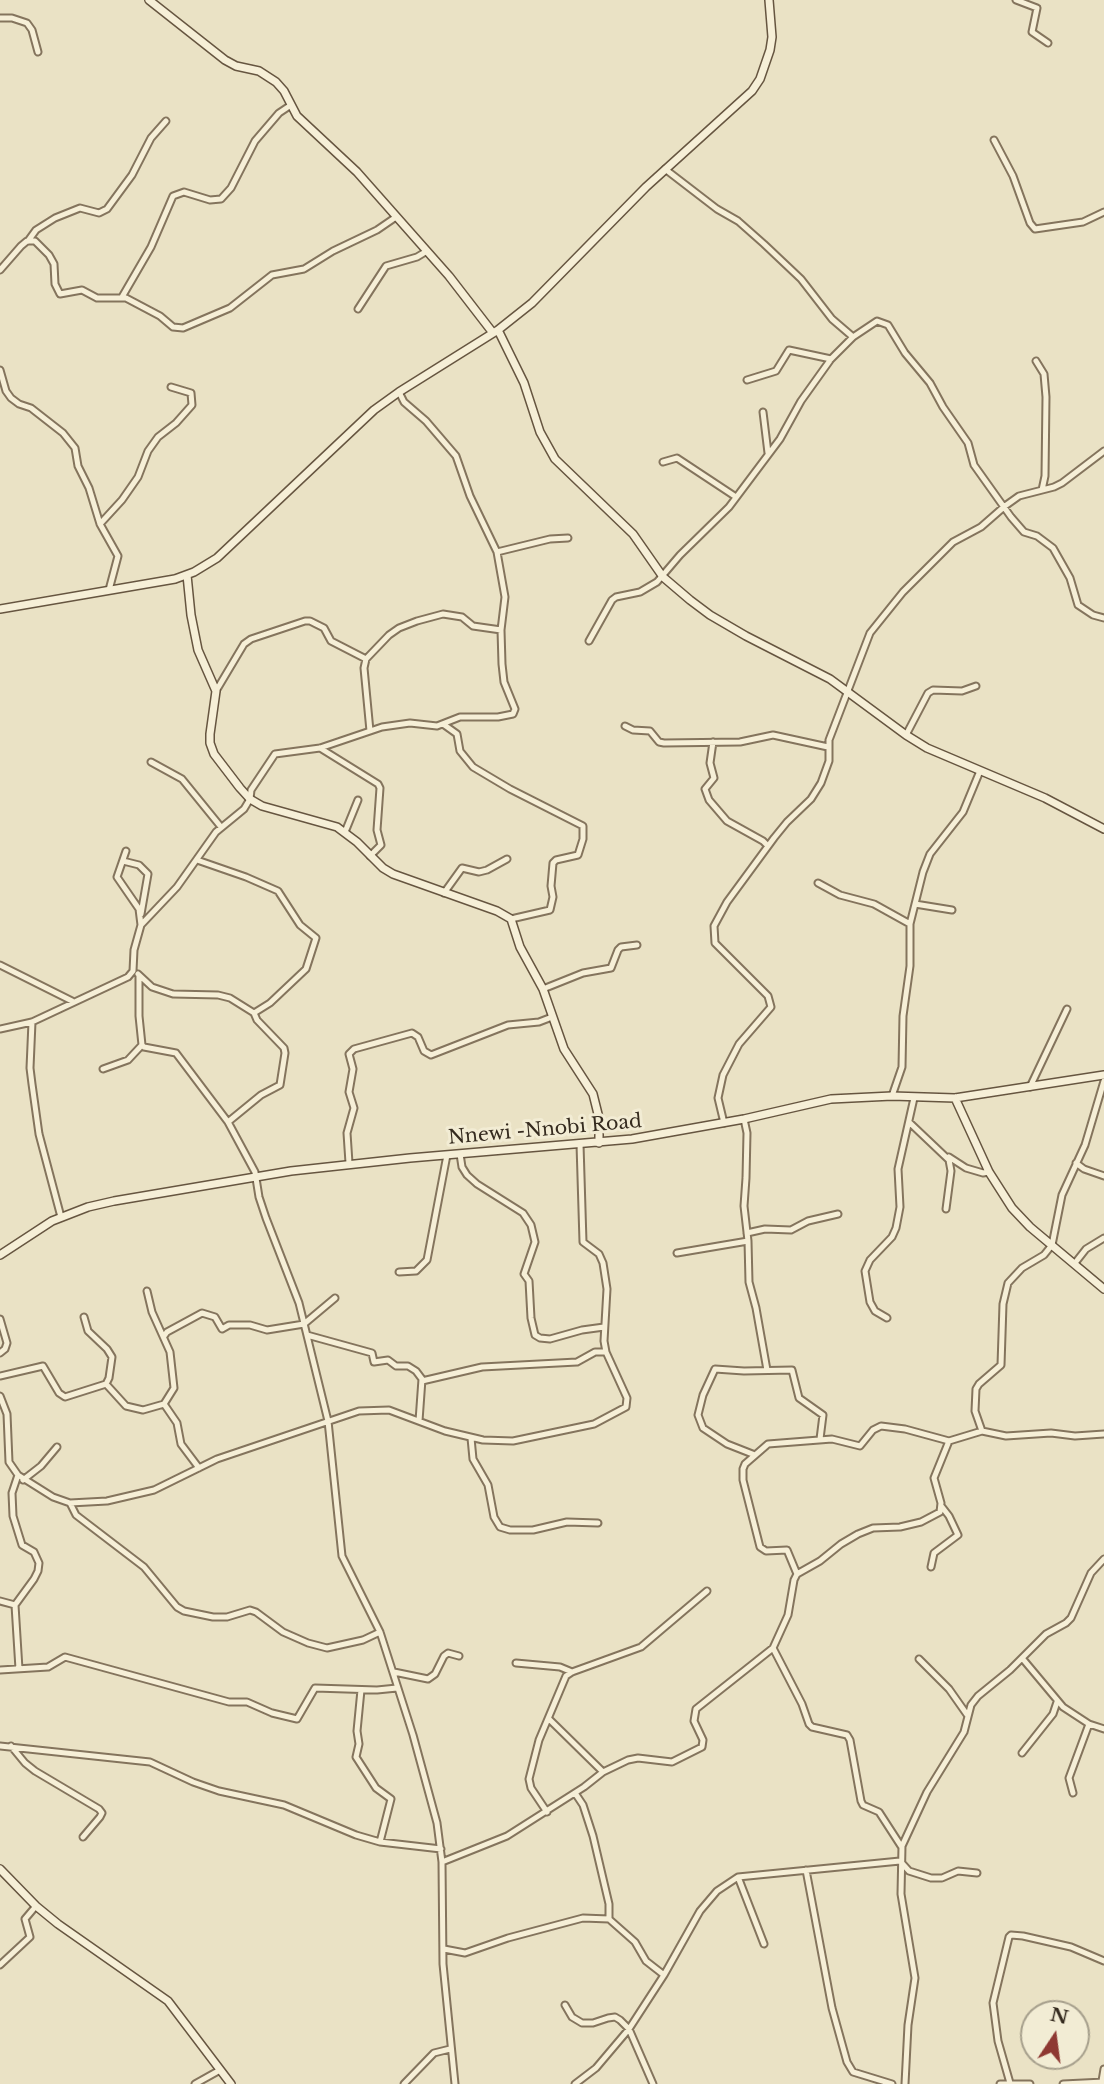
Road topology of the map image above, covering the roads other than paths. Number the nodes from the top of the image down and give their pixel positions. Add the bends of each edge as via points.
1 (149, 0) edge
2 (769, 0) edge
3 (1016, 0) edge
4 (0, 18) edge
5 (1048, 43) dead end
6 (38, 52) dead end
7 (291, 105) junction
8 (166, 121) dead end
9 (994, 140) dead end
10 (665, 169) junction
11 (1104, 212) edge
12 (396, 216) junction
13 (28, 241) junction
14 (427, 251) junction
15 (0, 270) edge
16 (122, 297) junction
17 (358, 309) dead end
18 (496, 331) junction
19 (853, 337) junction
20 (831, 359) junction
21 (1036, 361) dead end
22 (0, 370) edge
23 (747, 380) dead end
24 (2, 384) edge
25 (171, 387) dead end
26 (398, 392) junction
27 (763, 412) dead end
28 (768, 453) junction
29 (1103, 455) edge
30 (663, 462) dead end
31 (1042, 490) junction
32 (736, 497) junction
33 (1004, 506) junction
34 (100, 524) junction
35 (568, 538) dead end
36 (497, 552) junction
37 (187, 575) junction
38 (663, 577) junction
39 (109, 590) junction
40 (0, 609) edge
41 (1104, 618) edge
42 (501, 630) junction
43 (589, 641) dead end
44 (366, 659) junction
45 (976, 687) dead end
46 (216, 691) junction
47 (847, 691) junction
48 (443, 724) junction
49 (625, 726) dead end
50 (370, 731) junction
51 (906, 735) junction
52 (713, 742) junction
53 (828, 747) junction
54 (320, 748) junction
55 (151, 762) dead end
56 (980, 771) junction
57 (250, 799) junction
58 (358, 800) dead end
59 (221, 827) junction
60 (1104, 829) edge
61 (345, 832) junction
62 (768, 846) junction
63 (126, 851) dead end
64 (370, 856) junction
65 (507, 859) dead end
66 (197, 860) junction
67 (123, 861) junction
68 (818, 883) dead end
69 (444, 893) junction
70 (915, 904) junction
71 (952, 910) dead end
72 (141, 917) junction
73 (511, 919) junction
74 (911, 924) junction
75 (141, 925) junction
76 (637, 945) dead end
77 (135, 964) junction
78 (0, 965) edge
79 (139, 975) junction
80 (543, 989) junction
81 (73, 1001) junction
82 (1067, 1009) dead end
83 (254, 1013) junction
84 (552, 1017) junction
85 (32, 1022) junction
86 (0, 1029) edge
87 (142, 1045) junction
88 (103, 1069) dead end
89 (1104, 1075) edge
90 (1104, 1081) edge
91 (1030, 1087) junction
92 (892, 1096) junction
93 (914, 1098) junction
94 (955, 1098) junction
95 (744, 1119) junction
96 (228, 1122) junction
97 (724, 1123) junction
98 (910, 1123) junction
99 (598, 1143) junction
100 (580, 1144) junction
101 (460, 1154) junction
102 (447, 1155) junction
103 (947, 1156) junction
104 (349, 1163) junction
105 (1076, 1163) junction
106 (989, 1172) junction
107 (1104, 1176) edge
108 (256, 1177) junction
109 (946, 1209) dead end
110 (838, 1214) dead end
111 (61, 1217) junction
112 (747, 1233) junction
113 (1104, 1238) edge
114 (748, 1241) junction
115 (1052, 1245) junction
116 (677, 1253) dead end
117 (0, 1255) edge
118 (1075, 1263) junction
119 (399, 1272) dead end
120 (1104, 1289) edge
121 (147, 1290) dead end
122 (335, 1298) dead end
123 (84, 1317) dead end
124 (887, 1318) dead end
125 (0, 1319) edge
126 (304, 1324) junction
127 (604, 1327) junction
128 (307, 1335) junction
129 (164, 1336) junction
130 (606, 1352) junction
131 (0, 1353) edge
132 (767, 1370) junction
133 (0, 1376) edge
134 (422, 1381) junction
135 (106, 1384) junction
136 (0, 1396) edge
137 (164, 1404) junction
138 (328, 1421) junction
139 (419, 1421) junction
140 (982, 1432) junction
141 (1104, 1434) edge
142 (471, 1438) junction
143 (820, 1439) junction
144 (949, 1441) junction
145 (57, 1447) dead end
146 (755, 1455) junction
147 (199, 1468) junction
148 (20, 1478) junction
149 (70, 1503) junction
150 (942, 1507) junction
151 (598, 1523) dead end
152 (1104, 1559) edge
153 (931, 1567) dead end
154 (797, 1574) junction
155 (707, 1591) dead end
156 (0, 1601) edge
157 (15, 1605) junction
158 (380, 1632) junction
159 (773, 1648) junction
160 (459, 1656) dead end
161 (1022, 1658) junction
162 (919, 1659) dead end
163 (516, 1663) dead end
164 (19, 1669) junction
165 (0, 1670) edge
166 (394, 1672) junction
167 (572, 1672) junction
168 (397, 1688) junction
169 (361, 1690) junction
170 (1057, 1701) junction
171 (968, 1716) junction
172 (549, 1719) junction
173 (1089, 1724) junction
174 (1104, 1730) edge
175 (11, 1745) junction
176 (0, 1746) edge
177 (1022, 1754) dead end
178 (603, 1772) junction
179 (575, 1793) junction
180 (1073, 1793) dead end
181 (547, 1812) junction
182 (83, 1837) dead end
183 (380, 1842) junction
184 (902, 1846) junction
185 (441, 1849) junction
186 (900, 1861) junction
187 (442, 1862) junction
188 (0, 1869) edge
189 (807, 1870) junction
190 (977, 1873) dead end
191 (738, 1877) junction
192 (36, 1906) junction
193 (609, 1919) junction
194 (764, 1944) dead end
195 (444, 1948) junction
196 (1104, 1961) edge
197 (0, 1965) edge
198 (664, 1975) junction
199 (565, 2005) dead end
200 (629, 2029) junction
201 (450, 2049) junction
202 (1104, 2069) edge
203 (220, 2070) junction
204 (1103, 2082) edge
205 (1010, 2083) edge
206 (195, 2084) edge
207 (231, 2084) edge
208 (404, 2084) edge
209 (455, 2084) edge
210 (575, 2084) edge
211 (653, 2084) edge
212 (892, 2084) edge
213 (905, 2084) edge
214 (1000, 2084) edge
215 (1030, 2084) edge
216 (1063, 2084) edge

1 - 7 main road via 225,60 268,76
2 - 10 main road via 772,37 760,79 737,106
3 - 5 street via 1037,8 1032,32
4 - 6 street via 27,23
7 - 12 main road
7 - 16 street via 255,141 221,199 184,192 173,196
8 - 13 street via 150,138 132,176 107,209 99,213 80,208 55,218
9 - 11 street via 1035,229 1083,222
10 - 18 main road via 533,303
10 - 19 street via 764,244
12 - 14 main road
12 - 16 street via 304,270 272,275 230,308 184,328 173,327
13 - 15 street
13 - 16 street via 35,241 49,255 60,294 82,290 97,298
14 - 17 street via 386,266
14 - 18 main road
18 - 26 main road
18 - 38 main road via 524,383 555,459 632,534
19 - 20 street
19 - 33 street via 877,321 888,325 930,383 968,443 974,465
20 - 23 street via 789,350 776,372
20 - 28 street
21 - 31 street via 1044,374 1046,397
22 - 24 street
24 - 34 street via 19,404 31,408 71,442
25 - 34 street via 191,393 192,405 158,437 138,477
26 - 36 street via 456,456
26 - 37 main road via 354,427 217,558
27 - 28 street
28 - 32 street
29 - 31 street via 1062,483
30 - 32 street via 677,458
31 - 33 street
32 - 38 street
33 - 41 street via 1019,528 1053,548 1070,578 1078,605
33 - 47 street via 981,527 953,541 881,617
34 - 39 street via 118,556
35 - 36 street
36 - 42 street via 505,597
37 - 39 main road
37 - 46 main road via 198,650
38 - 43 street via 640,592 611,600
38 - 47 main road via 710,615
39 - 40 main road
42 - 44 street via 473,626 453,614 432,616 399,628
42 - 48 street via 504,682 513,714 460,717
44 - 46 street via 331,641 324,628 305,621 244,644
44 - 50 street
45 - 51 street via 928,692
46 - 57 main road via 210,743
47 - 51 main road
47 - 53 street
48 - 50 street via 410,723
48 - 73 street via 457,734 460,751 473,767 583,826 578,855 553,863 550,910
49 - 52 street via 650,731 664,743
50 - 54 street
51 - 56 main road
52 - 53 street via 776,735
52 - 62 street via 710,763 715,778 705,789 709,800 727,821
53 - 62 street via 827,770 811,799
54 - 57 street via 275,754
54 - 64 street via 380,788 377,830 381,843
55 - 59 street via 182,779
56 - 60 main road
56 - 70 street via 963,812 930,854
57 - 59 street
57 - 61 main road
58 - 61 street
59 - 66 street
61 - 64 main road
62 - 97 street via 727,902 713,931 715,943 768,996 771,1007 739,1044 723,1074 718,1098
63 - 67 street
64 - 69 main road via 393,874
65 - 69 street via 487,870 460,869
66 - 75 street
66 - 83 street via 278,891 300,925 316,938 306,969
67 - 72 street via 117,877
67 - 72 street via 139,865 148,874
68 - 74 street
69 - 73 main road
70 - 71 street
70 - 74 street
72 - 75 street
73 - 80 main road
74 - 92 street via 902,1067
75 - 77 street
76 - 80 street via 621,947 611,968
77 - 79 street
77 - 81 street via 128,977
78 - 81 street
79 - 83 street via 157,990 228,996
79 - 87 street
80 - 84 main road
81 - 85 street
82 - 91 street
83 - 96 street via 284,1048 280,1085
84 - 99 main road via 570,1061 593,1094 599,1118
84 - 104 street via 508,1025 431,1055 412,1033 354,1049 349,1054 353,1069 349,1092 354,1108 347,1133
85 - 86 street
85 - 111 street via 30,1068 39,1134
87 - 88 street via 128,1060
87 - 96 street via 176,1053
89 - 91 main road, Nnewi -Nnobi Road
90 - 105 street
91 - 94 main road, Nnewi -Nnobi Road
92 - 93 main road, Nnewi -Nnobi Road
92 - 95 main road, Nnewi -Nnobi Road via 831,1099
93 - 94 main road, Nnewi -Nnobi Road
93 - 98 street
94 - 106 main road
95 - 97 main road, Nnewi -Nnobi Road
95 - 112 street
96 - 108 street
97 - 99 main road, Nnewi -Nnobi Road
98 - 103 street
98 - 124 street via 898,1169 896,1228 865,1271 870,1302
99 - 100 main road, Nnewi -Nnobi Road
100 - 101 main road, Nnewi -Nnobi Road
100 - 127 street via 583,1242 603,1263 607,1289
101 - 102 main road, Nnewi -Nnobi Road
101 - 127 street via 467,1175 523,1213 531,1225 535,1242 524,1274 529,1281 536,1335 550,1339
102 - 104 main road, Nnewi -Nnobi Road
102 - 119 street via 427,1260 416,1271
103 - 106 street via 966,1168
103 - 109 street via 951,1171
104 - 108 main road, Nnewi -Nnobi Road
105 - 107 street
105 - 115 street via 1062,1195
106 - 115 main road via 1012,1209
108 - 111 main road, Nnewi -Nnobi Road via 114,1201
108 - 126 street
110 - 112 street via 786,1231 770,1228
111 - 117 main road, Nnewi -Nnobi Road
112 - 114 street
113 - 118 street
114 - 116 street
114 - 132 street via 749,1282
115 - 118 main road
115 - 140 street via 1008,1283 1001,1365 976,1389 975,1411
118 - 120 main road
121 - 129 street
122 - 126 street
123 - 135 street via 88,1331 112,1357
125 - 131 street via 7,1343
126 - 128 street
126 - 129 street via 267,1330 250,1325 222,1329 215,1317 202,1313
127 - 130 street
128 - 134 street via 372,1353 374,1362 388,1360 410,1367
128 - 138 street
129 - 137 street via 175,1382
130 - 134 street via 595,1352 577,1362 482,1367
130 - 142 street via 627,1398 626,1407 581,1429 513,1441
132 - 143 street via 792,1370 799,1398 823,1415
132 - 146 street via 715,1369 698,1415 712,1436
133 - 135 street via 43,1366 65,1397
134 - 139 street
135 - 137 street via 120,1401 135,1409
136 - 148 street via 6,1414 9,1462
137 - 147 street via 177,1423 181,1444
138 - 139 street via 382,1409
138 - 147 street
138 - 158 street via 342,1556
139 - 142 street
140 - 141 street via 1006,1436
140 - 144 street
142 - 151 street via 473,1459 488,1485 500,1527 533,1530 567,1522
143 - 144 street via 860,1446 881,1426
143 - 146 street via 768,1444
144 - 150 street via 934,1478
145 - 148 street via 41,1465
146 - 154 street via 742,1474 760,1546 787,1550
147 - 149 street via 154,1490 107,1501
148 - 149 street
148 - 157 street via 12,1493 13,1516 22,1545 34,1552 39,1563 34,1579
149 - 158 street via 76,1515 144,1567 184,1611 213,1617 256,1612 283,1632 327,1647
150 - 153 street via 958,1535 934,1553
150 - 154 street via 936,1516 921,1522 858,1534
152 - 161 street via 1091,1573 1071,1618
154 - 159 street via 788,1615
155 - 167 street via 641,1647
156 - 157 street
157 - 164 street
158 - 166 street
159 - 178 street via 696,1709 694,1721 702,1746 672,1762 638,1758
159 - 184 street via 809,1724 847,1735 861,1801 879,1812
160 - 166 street via 448,1653 428,1679
161 - 170 street
161 - 171 street via 978,1696
162 - 171 street
163 - 167 street
164 - 165 street
164 - 169 street via 48,1667 65,1657 229,1703 247,1702 290,1718 300,1717 313,1689
166 - 168 street
167 - 172 street via 566,1676
168 - 169 street
168 - 185 street
169 - 183 street via 356,1757 376,1788 391,1799
170 - 173 street
170 - 177 street via 1053,1714
171 - 184 street via 964,1732 927,1792
172 - 178 street
172 - 181 street via 529,1779
173 - 174 street
173 - 180 street via 1069,1778
175 - 176 street
175 - 182 street via 35,1771 99,1809 100,1817
175 - 183 street via 150,1762 192,1782 284,1805
178 - 179 street
179 - 181 street
179 - 193 street via 596,1845
181 - 187 street via 508,1836
183 - 185 street
184 - 186 street
185 - 187 street
186 - 189 street
186 - 190 street via 909,1871 930,1878 958,1871
186 - 213 street via 915,1978
187 - 195 street
188 - 192 main road
189 - 191 street
189 - 212 street via 832,2008 847,2062 853,2072
191 - 194 street
191 - 198 street via 717,1891 700,1911
192 - 197 street via 25,1919 30,1937
192 - 203 main road via 167,2001
193 - 195 street via 583,1918 465,1953
193 - 198 street
195 - 201 street
196 - 205 street via 1070,1947 1009,1937 993,2003
198 - 200 street
199 - 200 street via 576,2021 593,2023 615,2017
200 - 210 street via 596,2068
200 - 211 street
201 - 208 street via 434,2053
201 - 209 street
202 - 204 street
203 - 206 street
203 - 207 main road
204 - 216 street
205 - 214 street
205 - 215 street

